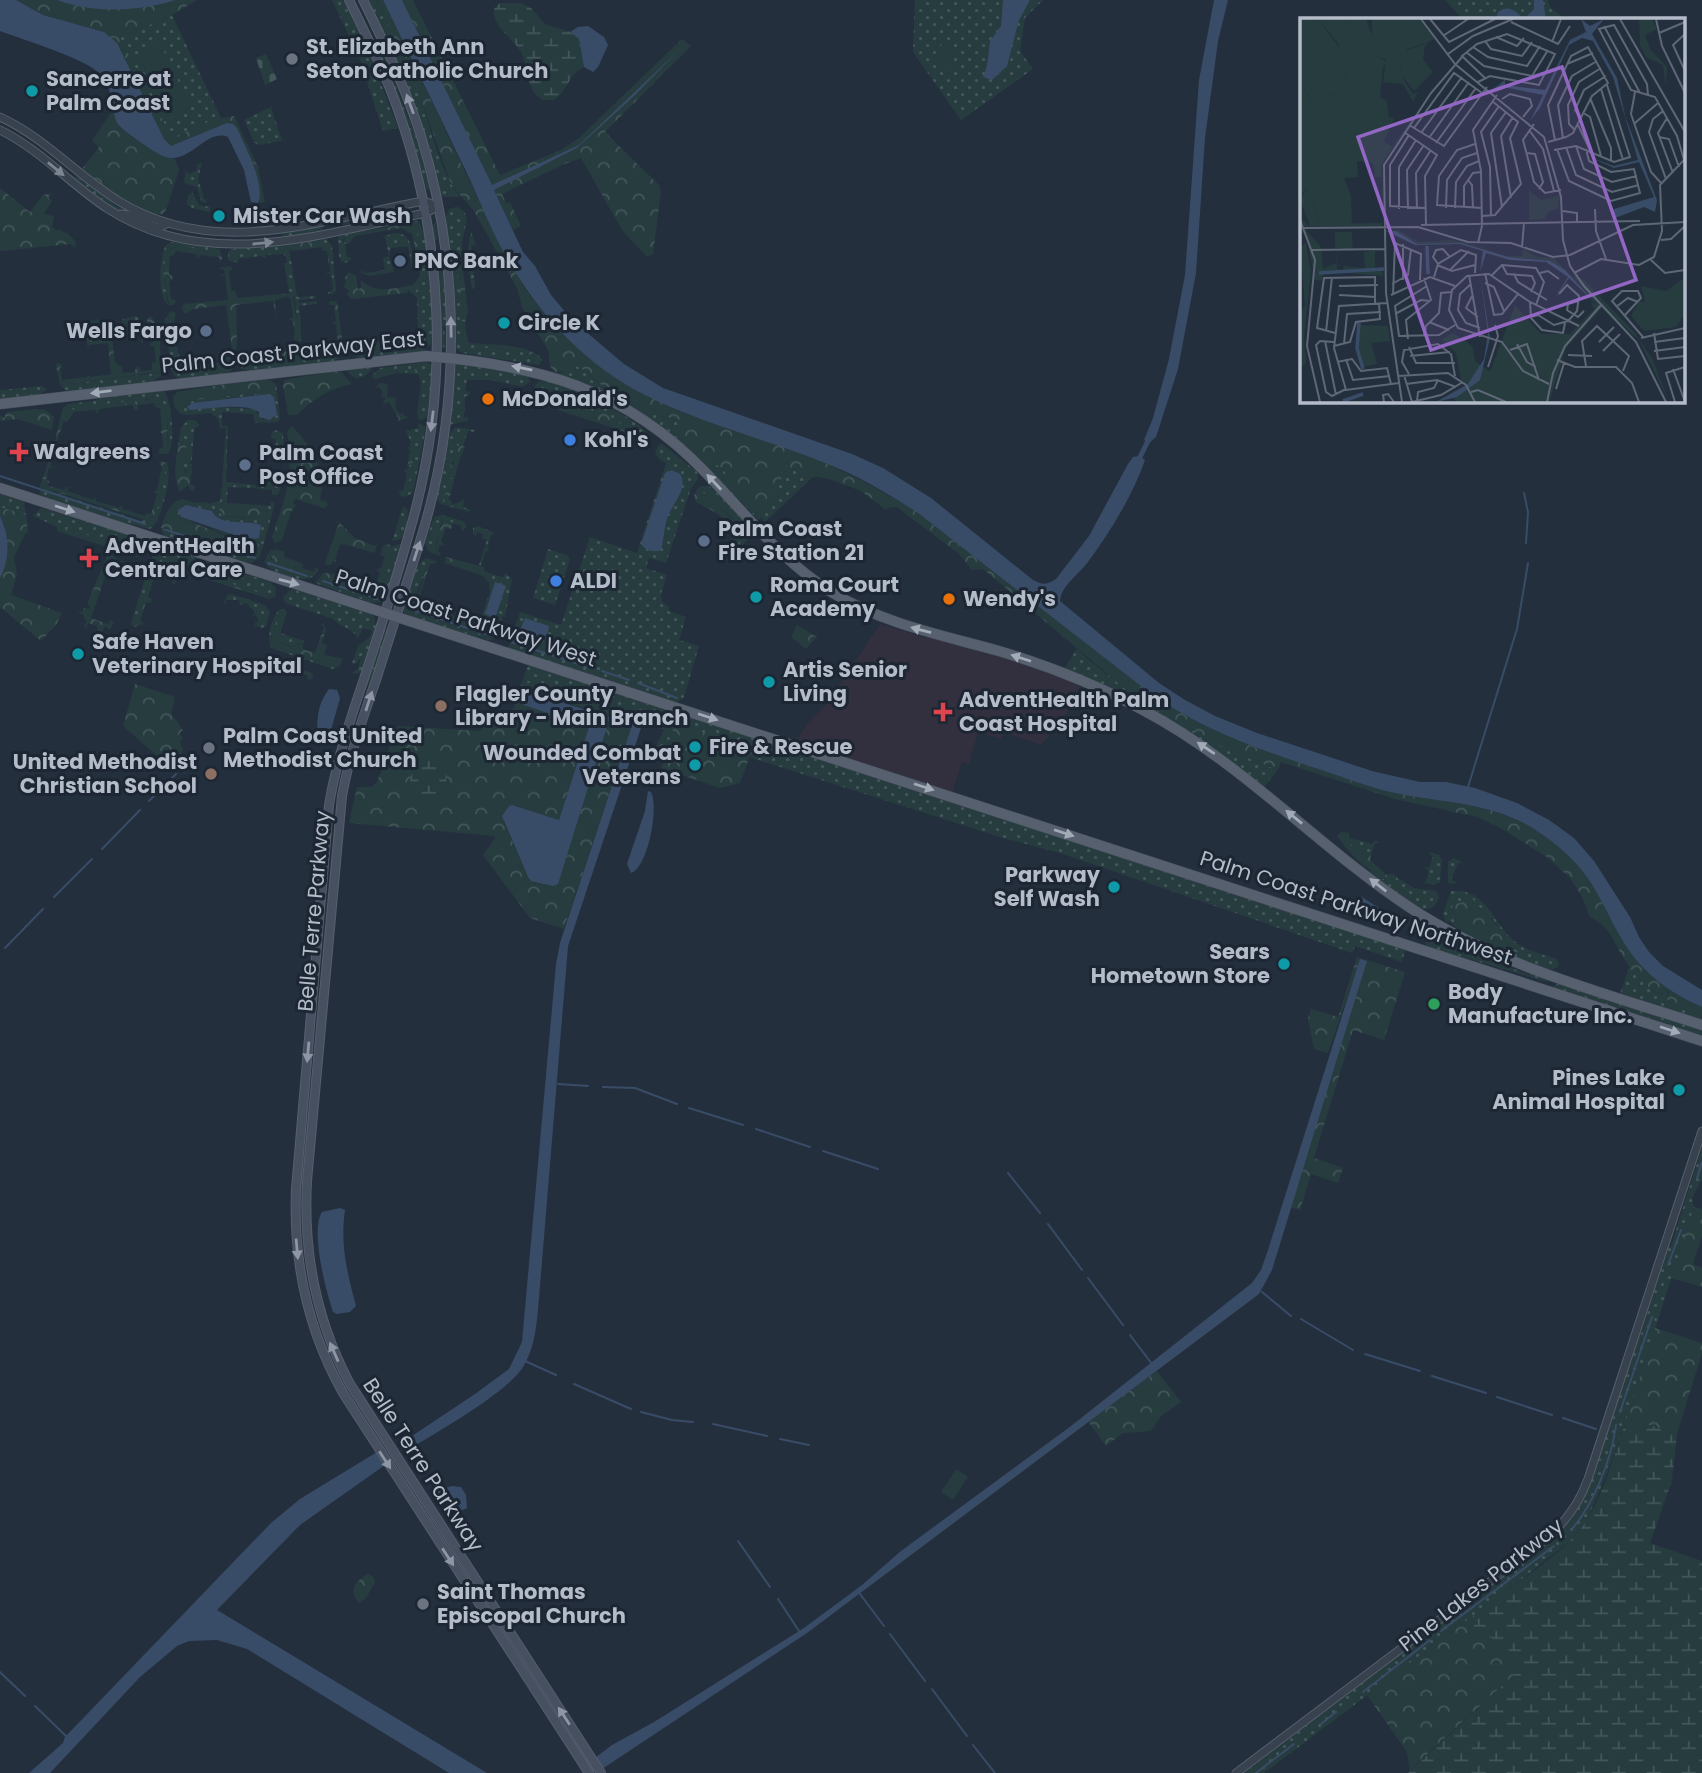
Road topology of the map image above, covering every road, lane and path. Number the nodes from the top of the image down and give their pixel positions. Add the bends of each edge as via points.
1 (349, 0) edge
2 (363, 0) edge
3 (0, 117) edge
4 (0, 130) edge
5 (423, 201) junction
6 (438, 206) junction
7 (426, 213) junction
8 (117, 214) junction
9 (168, 223) junction
10 (239, 233) junction
11 (164, 235) junction
12 (437, 357) junction
13 (451, 358) junction
14 (0, 404) edge
15 (0, 488) edge
16 (385, 612) junction
17 (397, 616) junction
18 (999, 811) joint
19 (1702, 1025) edge
20 (1702, 1041) edge
21 (1702, 1131) edge
22 (492, 1606) junction
23 (483, 1612) junction
24 (589, 1773) edge
25 (601, 1773) edge
26 (1237, 1773) edge

1 - 5 main road, Belle Terre Parkway via 397,107
6 -> 2 main road, Belle Terre Parkway via 409,102
3 - 9 street via 33,135 116,199
4 -> 8 street
5 - 6 street
5 - 7 main road, Belle Terre Parkway
5 - 10 street
6 - 7 street
13 -> 6 main road, Belle Terre Parkway via 449,284
11 -> 7 street via 219,245 268,243
7 - 12 main road, Belle Terre Parkway
8 - 9 street via 158,228
8 - 11 street
9 - 10 street via 204,232
10 - 11 street via 223,237 169,230
12 - 13 main road, Palm Coast Parkway East
12 -> 14 main road, Palm Coast Parkway East
12 -> 16 main road, Belle Terre Parkway via 424,475
17 -> 13 main road, Belle Terre Parkway via 437,481
19 -> 13 main road, Palm Coast Parkway East via 1540,973 1485,950 1409,907 1212,752 1125,700 1042,665 891,621 826,589 777,549 685,453 624,408 532,370
15 -> 16 main road, Palm Coast Parkway West
16 - 17 main road, Palm Coast Parkway West
16 -> 23 main road, Belle Terre Parkway via 341,750 329,805 296,1189 297,1251 309,1315 334,1377
17 -> 18 main road, Palm Coast Parkway West
22 -> 17 main road, Belle Terre Parkway via 344,1372 319,1311 307,1248 307,1181 342,796
18 -> 20 main road, Palm Coast Parkway Northwest
21 - 26 street, Pine Lakes Parkway via 1588,1479 1568,1517 1545,1540
22 - 23 main road
25 -> 22 main road, Belle Terre Parkway
23 - 24 main road, Belle Terre Parkway

